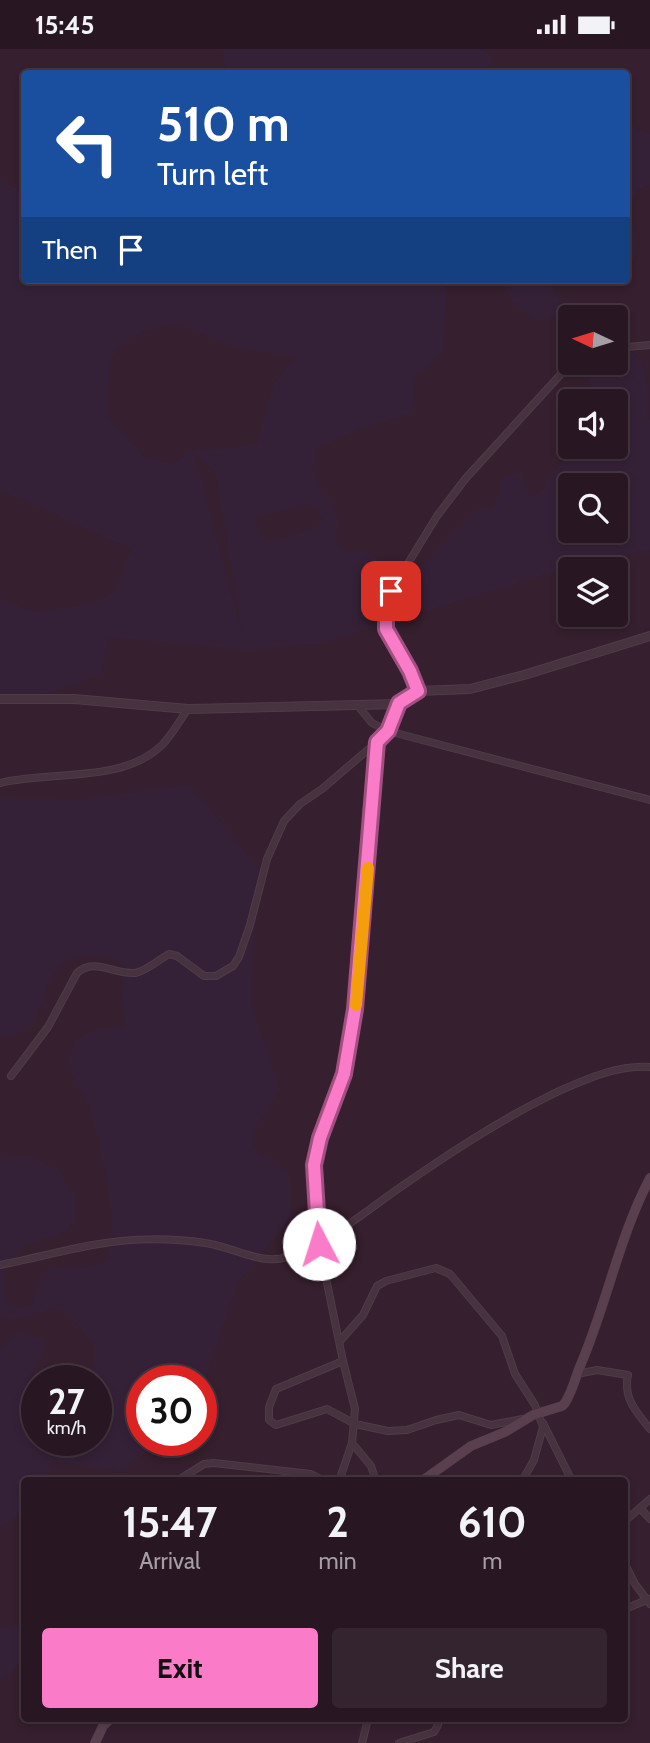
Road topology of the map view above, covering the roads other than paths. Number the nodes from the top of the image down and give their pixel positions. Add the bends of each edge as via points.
1 (650, 345) edge
2 (628, 347) edge
3 (560, 375) edge
4 (650, 636) edge
5 (418, 691) junction
6 (0, 699) edge
7 (399, 703) junction
8 (358, 706) junction
9 (188, 709) junction
10 (388, 731) junction
11 (377, 742) junction
12 (0, 783) edge
13 (650, 800) edge
14 (650, 1067) edge
15 (11, 1076) dead end
16 (650, 1178) edge
17 (319, 1244) junction
18 (0, 1265) edge
19 (340, 1341) junction
20 (342, 1361) junction
21 (577, 1374) junction
22 (536, 1415) junction
23 (355, 1424) junction
24 (650, 1429) edge
25 (352, 1443) junction
26 (183, 1477) edge
27 (317, 1477) edge
28 (339, 1477) edge
29 (375, 1477) edge
30 (426, 1477) edge
31 (524, 1477) edge
32 (570, 1477) edge
33 (650, 1500) edge
34 (640, 1507) junction
35 (628, 1518) edge
36 (650, 1519) edge
37 (628, 1570) edge
38 (649, 1600) edge
39 (628, 1608) edge
40 (107, 1722) edge
41 (367, 1722) edge
42 (438, 1722) edge
43 (95, 1743) edge
44 (362, 1743) edge
45 (399, 1743) edge

1 - 2 street
3 - 5 street via 466,478 391,591 386,629
4 - 5 street via 470,689
5 - 7 street
6 - 9 street via 74,699
7 - 8 street
7 - 10 street
8 - 9 street
8 - 10 street via 372,723
9 - 12 street via 164,743 140,761 79,775
10 - 11 street
10 - 13 street
11 - 15 street via 284,821 233,966 216,976 204,976 169,954 136,973 82,968 48,1027
11 - 17 street via 355,1009 344,1074 314,1165
14 - 17 street via 629,1066 593,1075 517,1111
16 - 21 main road via 629,1219
17 - 18 street via 267,1261 204,1242 152,1240 100,1244
17 - 19 street
19 - 20 street
19 - 22 street via 363,1315 377,1286 414,1273 443,1270 502,1336
20 - 23 street
20 - 23 street via 276,1389 269,1420 276,1425 327,1409
21 - 22 main road via 572,1393 562,1406
21 - 24 street via 597,1370 628,1375 632,1409
22 - 23 street via 495,1425 459,1415 400,1431
22 - 30 main road via 471,1446
22 - 31 street via 543,1427 540,1443
22 - 32 street
23 - 25 street
25 - 28 street
25 - 29 street
26 - 27 street via 214,1463
33 - 34 street
34 - 35 street
34 - 36 street
37 - 38 street
38 - 39 street
40 - 43 main road
41 - 44 street
42 - 45 street via 434,1731

